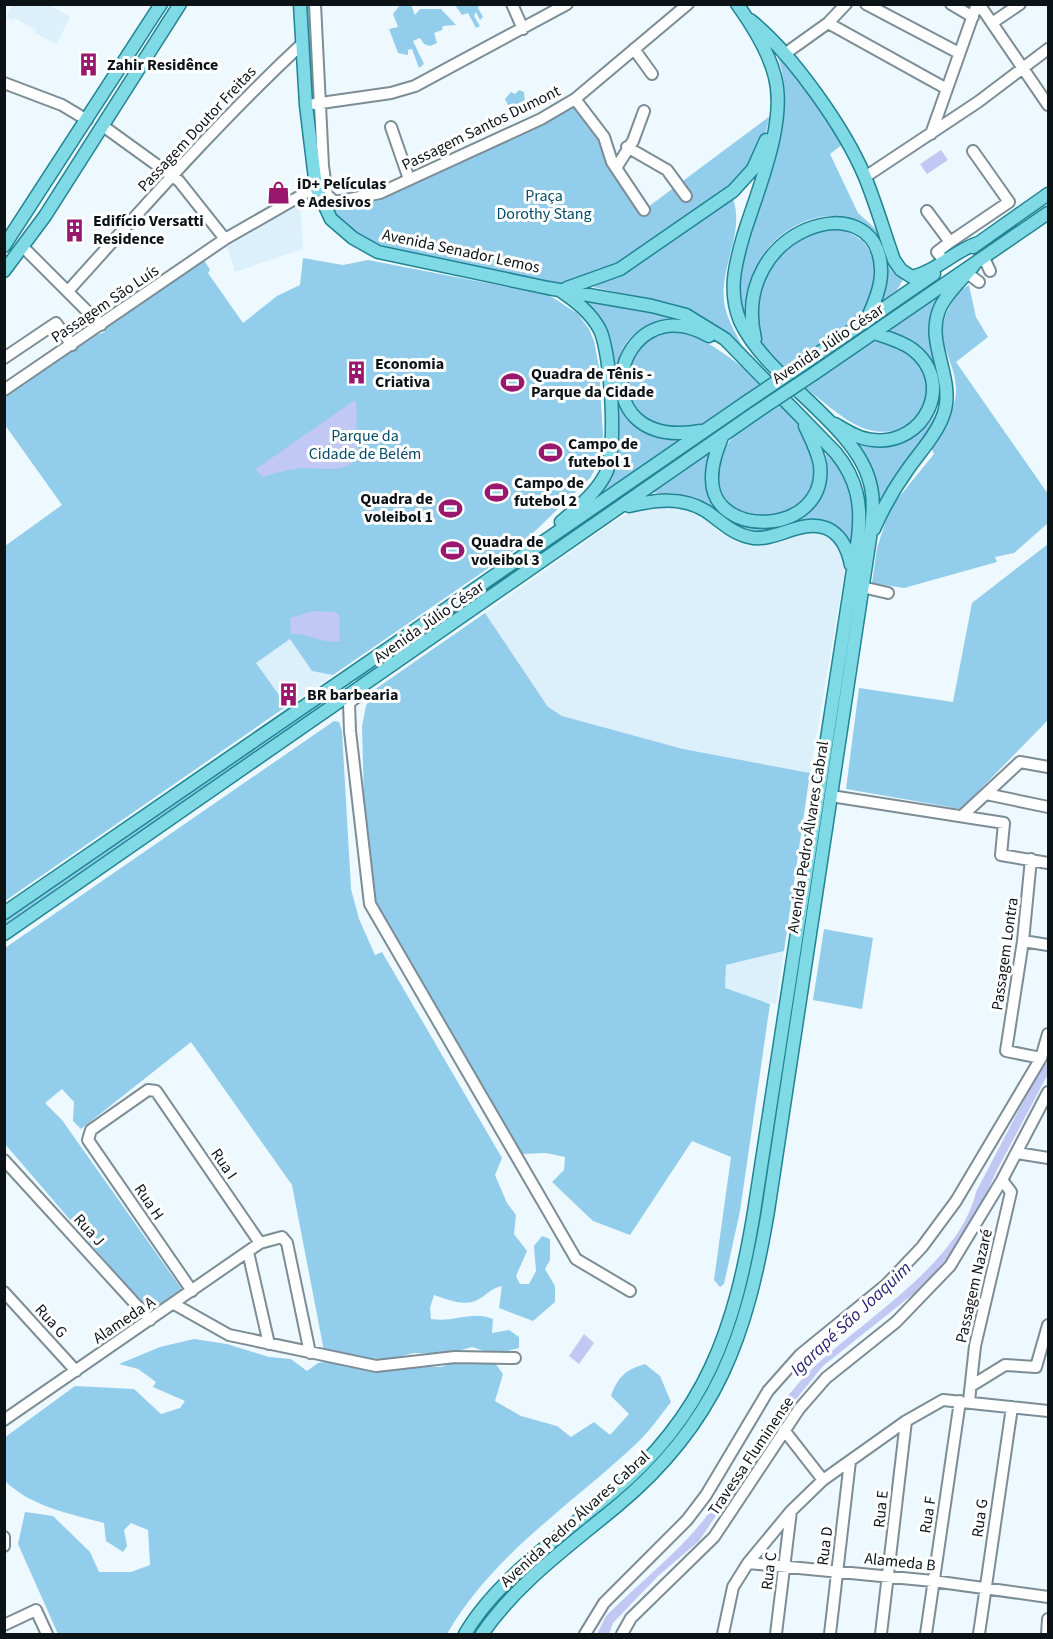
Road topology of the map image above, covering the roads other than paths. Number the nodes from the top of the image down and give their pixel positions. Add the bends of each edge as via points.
1 (160, 4) edge
2 (180, 4) edge
3 (300, 4) edge
4 (315, 4) edge
5 (512, 4) edge
6 (567, 4) edge
7 (688, 4) edge
8 (846, 4) edge
9 (866, 4) edge
10 (951, 4) edge
11 (978, 4) edge
12 (1020, 4) edge
13 (744, 9) edge
14 (973, 16) junction
15 (828, 23) junction
16 (992, 23) junction
17 (523, 29) junction
18 (302, 44) junction
19 (1048, 49) edge
20 (634, 50) junction
21 (786, 53) junction
22 (959, 53) junction
23 (1022, 68) junction
24 (652, 74) dead end
25 (4, 83) edge
26 (947, 89) junction
27 (575, 99) junction
28 (321, 103) junction
29 (306, 105) junction
30 (1048, 105) edge
31 (644, 111) dead end
32 (87, 120) junction
33 (776, 120) junction
34 (103, 126) junction
35 (391, 127) dead end
36 (930, 135) junction
37 (627, 147) junction
38 (973, 152) dead end
39 (616, 168) junction
40 (172, 176) junction
41 (865, 177) junction
42 (410, 179) junction
43 (316, 187) junction
44 (1048, 195) edge
45 (686, 196) dead end
46 (644, 210) dead end
47 (927, 212) dead end
48 (1048, 213) edge
49 (225, 239) junction
50 (950, 243) junction
51 (978, 243) junction
52 (4, 246) edge
53 (24, 248) junction
54 (945, 261) junction
55 (975, 266) junction
56 (4, 271) edge
57 (990, 271) dead end
58 (979, 282) dead end
59 (561, 289) junction
60 (68, 291) junction
61 (866, 321) junction
62 (100, 326) junction
63 (874, 333) junction
64 (72, 345) junction
65 (756, 346) junction
66 (4, 358) edge
67 (755, 369) junction
68 (4, 390) edge
69 (824, 419) junction
70 (804, 422) junction
71 (705, 430) junction
72 (722, 437) junction
73 (622, 507) junction
74 (870, 538) junction
75 (526, 554) junction
76 (852, 571) junction
77 (862, 587) junction
78 (888, 593) dead end
79 (358, 691) junction
80 (1048, 767) edge
81 (986, 794) junction
82 (831, 796) junction
83 (1048, 807) edge
84 (963, 815) junction
85 (1032, 859) junction
86 (1048, 863) edge
87 (4, 913) edge
88 (4, 934) edge
89 (1023, 941) junction
90 (1048, 945) edge
91 (1048, 1034) edge
92 (1041, 1058) junction
93 (1048, 1092) edge
94 (91, 1130) joint
95 (1017, 1153) junction
96 (1048, 1158) edge
97 (4, 1160) edge
98 (1002, 1180) junction
99 (260, 1243) junction
100 (248, 1252) junction
101 (192, 1291) junction
102 (630, 1291) dead end
103 (4, 1292) edge
104 (174, 1304) junction
105 (150, 1320) junction
106 (1048, 1324) edge
107 (269, 1344) junction
108 (310, 1353) junction
109 (515, 1358) dead end
110 (76, 1371) junction
111 (970, 1386) junction
112 (964, 1401) junction
113 (1012, 1407) junction
114 (1048, 1412) edge
115 (4, 1420) edge
116 (906, 1421) junction
117 (784, 1430) junction
118 (850, 1461) junction
119 (823, 1480) junction
120 (791, 1511) junction
121 (748, 1563) junction
122 (785, 1565) junction
123 (837, 1570) junction
124 (889, 1577) junction
125 (933, 1581) junction
126 (985, 1587) junction
127 (1048, 1597) edge
128 (1048, 1619) edge
129 (4, 1625) edge
130 (468, 1630) edge
131 (487, 1632) edge
132 (47, 1635) edge
133 (585, 1635) edge
134 (621, 1635) edge
135 (723, 1635) edge
136 (776, 1635) edge
137 (830, 1635) edge
138 (881, 1635) edge
139 (926, 1635) edge
140 (979, 1635) edge
141 (1047, 1635) edge

1 - 32 main road
2 - 34 main road
3 - 18 main road, Avenida Senador Lemos
4 - 28 street
5 - 17 street
6 - 17 street
7 - 20 street, Passagem Santos Dumont
8 - 15 street
9 - 22 street
10 - 14 street
11 - 14 street
11 - 16 street
12 - 16 street
13 - 21 main road
13 - 33 main road, Avenida Pedro Álvares Cabral via 776,78
14 - 22 street
15 - 21 street
15 - 26 street
16 - 23 street
17 - 28 street via 415,86
18 - 29 main road, Avenida Senador Lemos
18 - 40 street, Passagem Doutor Freitas
19 - 23 street
20 - 24 street
20 - 27 street, Passagem Santos Dumont
21 - 41 main road via 847,140
22 - 26 street
23 - 30 street
23 - 36 street
25 - 32 street via 62,105
26 - 36 street
27 - 39 street, Passagem Santos Dumont via 604,137
27 - 42 street, Passagem Santos Dumont via 541,119
28 - 29 street
28 - 42 street, Passagem Santos Dumont via 323,166 330,201 380,193
29 - 43 main road, Avenida Senador Lemos
31 - 37 street
32 - 52 main road
33 - 59 main road via 753,169 733,191 620,269
33 - 65 main road, Avenida Pedro Álvares Cabral via 732,283 741,321
34 - 40 street
34 - 53 main road
35 - 42 street
36 - 41 street
37 - 39 street
37 - 45 street via 667,170
38 - 50 street via 1009,202
39 - 46 street, Passagem Santos Dumont
40 - 49 street
40 - 60 street, Passagem Doutor Freitas
41 - 54 main road via 901,270 912,277
43 - 49 street, Passagem São Luís
43 - 59 main road, Avenida Senador Lemos via 331,219 378,252
44 - 51 main road, Avenida Júlio César
47 - 50 street
48 - 55 main road, Avenida Júlio César
49 - 62 street, Passagem São Luís
50 - 54 street via 937,252
51 - 54 main road
51 - 61 main road, Avenida Júlio César
53 - 56 main road
53 - 60 street
55 - 57 street
55 - 58 street
55 - 63 main road, Avenida Júlio César
55 - 74 main road via 944,301 936,323 937,349 946,382 944,414 890,498
59 - 67 main road, Avenida Senador Lemos via 686,315 724,339
59 - 75 main road via 582,306 604,342 609,362 610,460 606,474 589,497
60 - 62 street
61 - 65 main road via 880,283 881,269 873,243 864,233 840,223 810,226 771,254 760,271 751,315
61 - 71 main road, Avenida Júlio César, bridge
62 - 64 street, Passagem São Luís
63 - 69 main road via 911,348 928,368 934,393 928,414 906,435 882,441 856,436
63 - 72 main road, Avenida Júlio César, bridge
64 - 66 street via 56,323
64 - 68 street, Passagem São Luís
65 - 69 main road, Avenida Pedro Álvares Cabral
67 - 70 main road, Avenida Pedro Álvares Cabral
67 - 71 main road via 720,342 685,325 645,334 629,350 623,366 622,396 634,417 642,425 663,432 680,435
69 - 74 main road, Avenida Pedro Álvares Cabral via 849,445 870,481
70 - 72 main road via 820,465 818,485 803,508 776,522 742,519 728,511 718,497 711,479
70 - 76 main road, Avenida Pedro Álvares Cabral via 836,453 855,484 860,519
71 - 75 main road, Avenida Júlio César
72 - 73 main road, Avenida Júlio César
73 - 76 main road via 674,500 705,511 735,533 757,538 819,526 838,537
73 - 79 main road, Avenida Júlio César
74 - 77 main road, Avenida Pedro Álvares Cabral
75 - 87 main road, Avenida Júlio César
76 - 130 main road, Avenida Pedro Álvares Cabral via 744,1275 731,1320 710,1372 668,1436 615,1491 510,1581
77 - 78 street
77 - 82 main road, Avenida Pedro Álvares Cabral
79 - 88 main road, Avenida Júlio César
79 - 102 street via 349,703 350,731 370,904 576,1259
80 - 81 street via 1020,762
81 - 83 street
81 - 84 street
82 - 84 street
82 - 131 main road, Avenida Pedro Álvares Cabral via 761,1255 736,1347 721,1380 679,1445 619,1505 522,1585
84 - 85 street via 1004,823 1001,855
85 - 86 street
85 - 89 street, Passagem Lontra
89 - 90 street
89 - 92 street, Passagem Lontra via 1006,1051
91 - 92 street
92 - 133 street via 956,1201 922,1247 895,1277 800,1355 768,1391 706,1495 687,1520 604,1603
93 - 95 street, Travessa Fluminense
94 - 99 street, Rua I via 148,1090 156,1090
94 - 101 street, Rua H via 88,1140
95 - 96 street
95 - 98 street, Travessa Fluminense
97 - 105 street, Rua J
98 - 111 street, Passagem Nazaré via 1011,1192 975,1346
98 - 117 street, Travessa Fluminense via 950,1266 896,1322 826,1378
99 - 100 street, Alameda A
99 - 108 street via 278,1236 287,1243
100 - 101 street, Alameda A
100 - 107 street
101 - 104 street, Alameda A
103 - 110 street, Rua G
104 - 105 street, Alameda A
104 - 107 street via 230,1335
105 - 110 street, Alameda A
106 - 111 street via 1036,1367 1005,1365
107 - 108 street
108 - 109 street via 376,1366 455,1357
110 - 115 street, Alameda A
111 - 112 street, Passagem Nazaré
112 - 113 street
112 - 116 street via 943,1400
112 - 125 street, Rua F
113 - 114 street
113 - 126 street, Rua G
116 - 118 street
116 - 124 street, Rua E
117 - 119 street
117 - 134 street, Travessa Fluminense via 714,1537 631,1618
118 - 119 street
118 - 123 street, Rua D
119 - 120 street
120 - 121 street
120 - 122 street, Rua C
121 - 122 street, Alameda B
121 - 135 street via 733,1587
122 - 123 street, Alameda B
122 - 136 street, Rua C
123 - 124 street, Alameda B
123 - 137 street, Rua D
124 - 125 street, Alameda B
124 - 138 street, Rua E
125 - 126 street, Alameda B
125 - 139 street, Rua F
126 - 127 street, Alameda B
126 - 140 street, Rua G
128 - 141 street
129 - 132 street via 36,1610
130 - 131 main road

